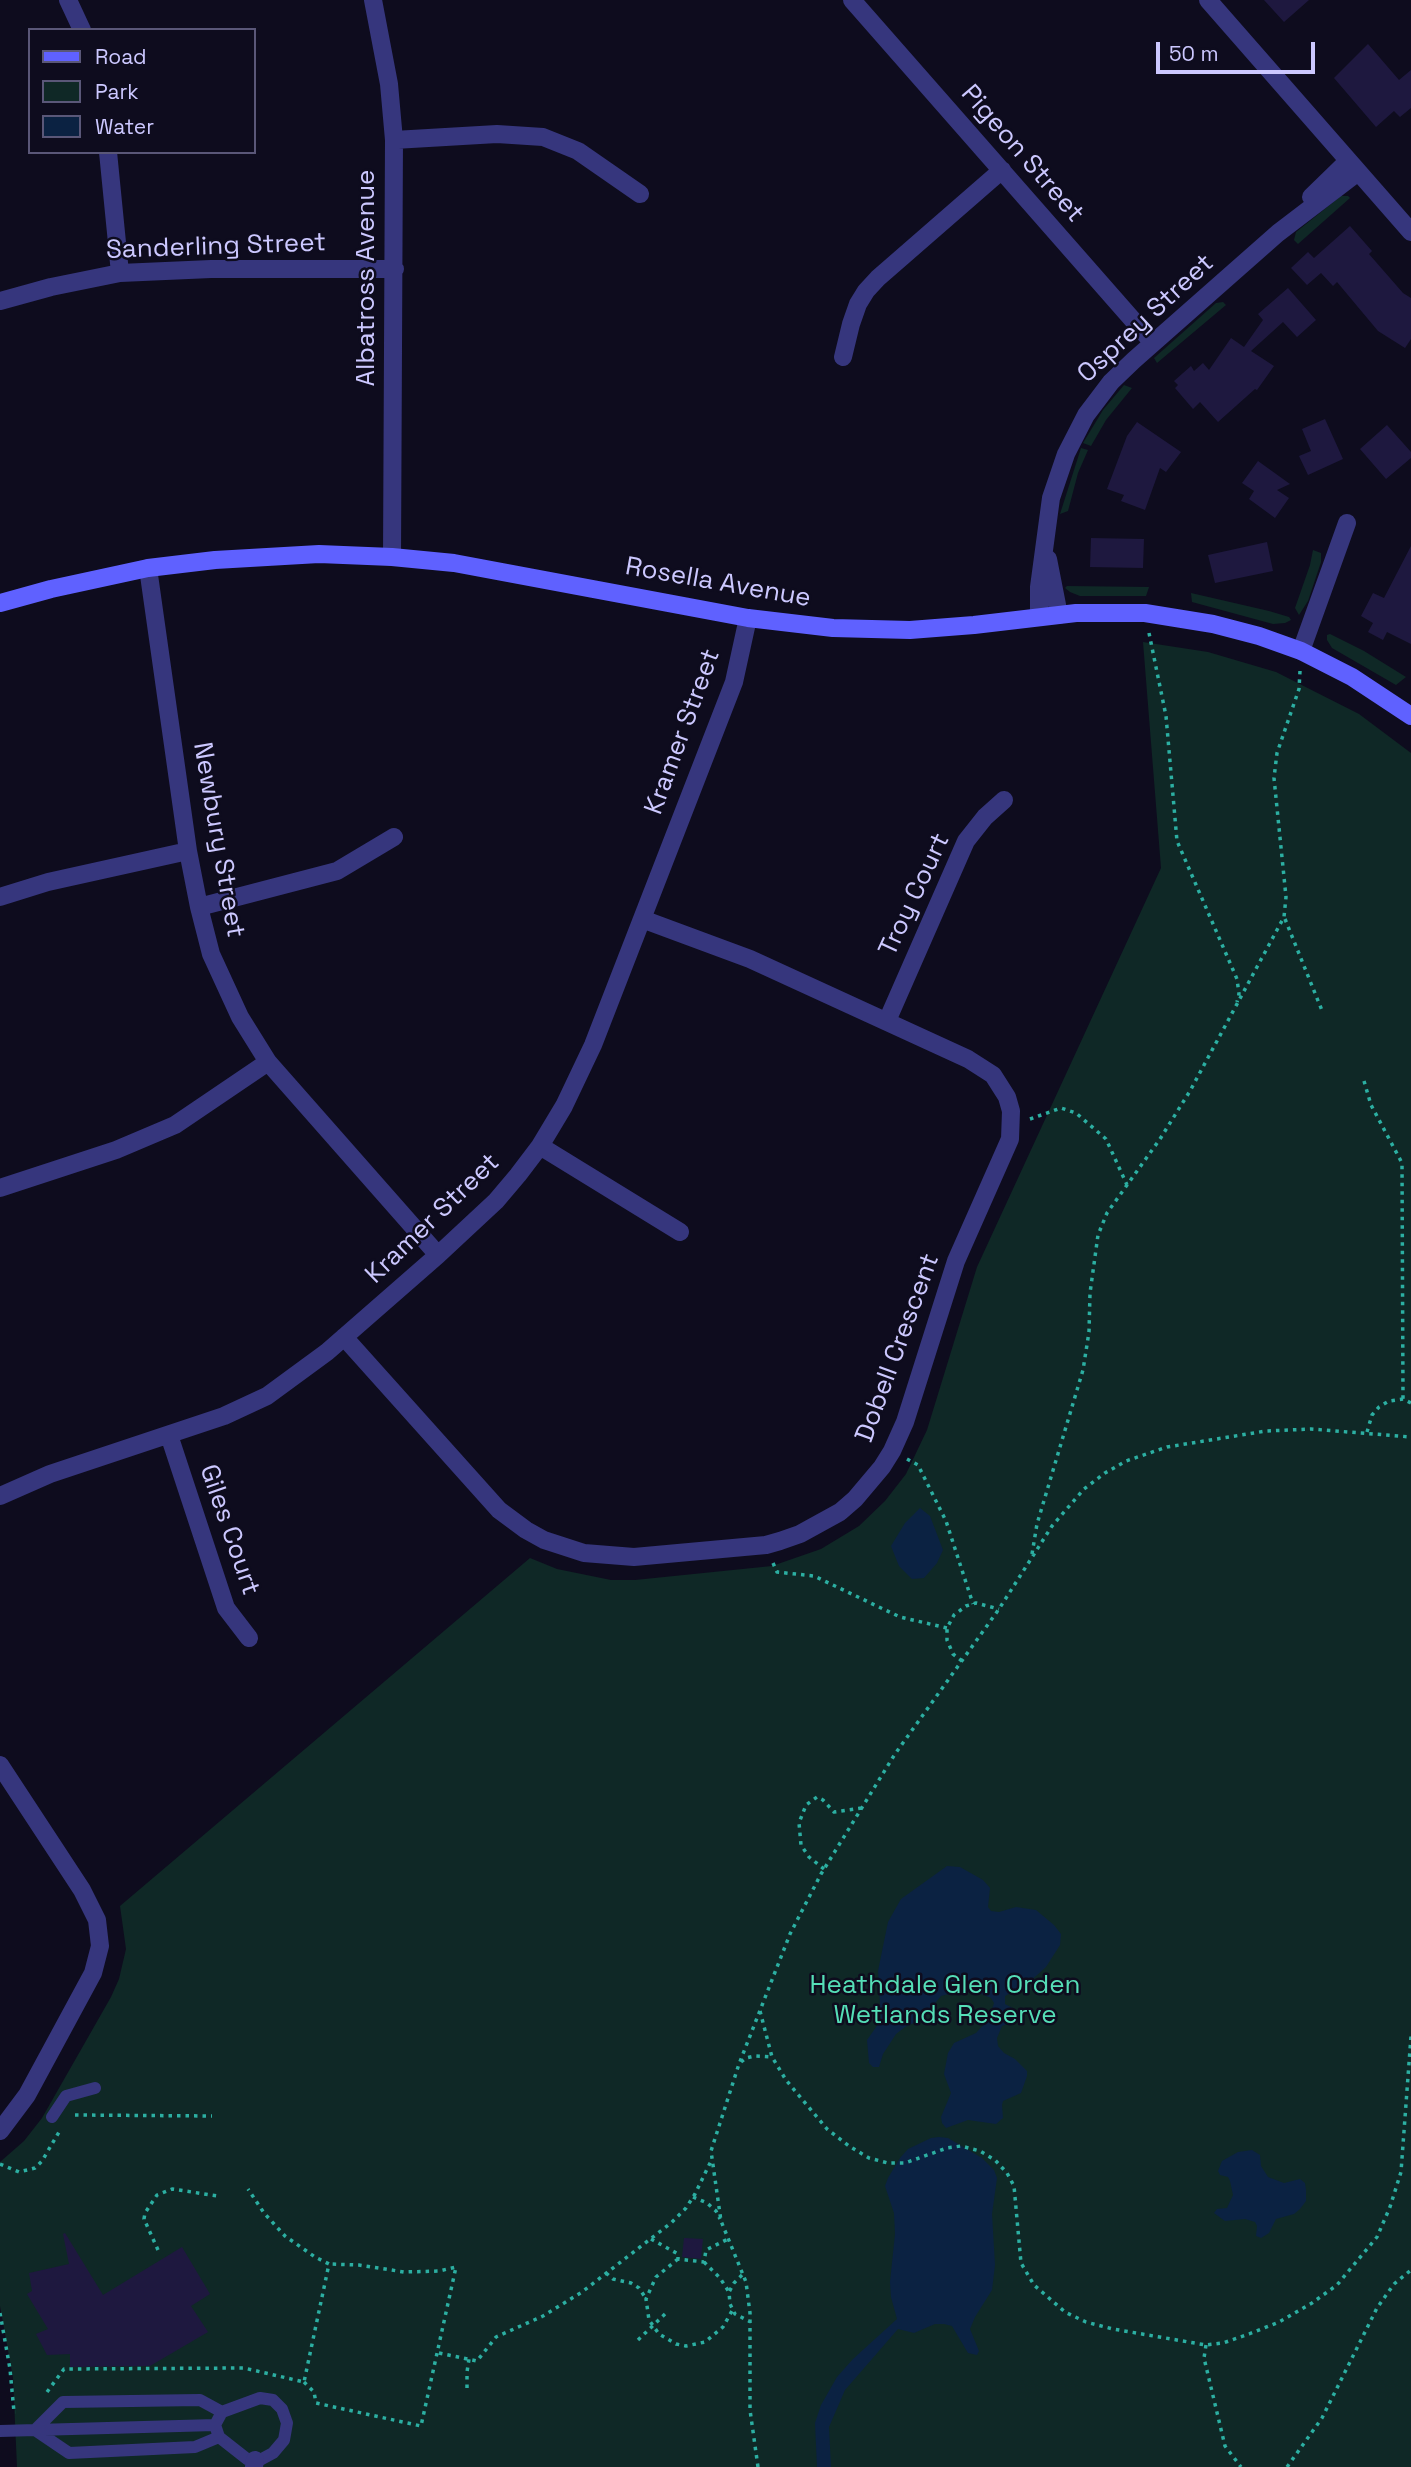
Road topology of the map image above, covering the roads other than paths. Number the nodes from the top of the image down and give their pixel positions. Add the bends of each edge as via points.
1 (68, 0) edge
2 (373, 0) edge
3 (852, 0) edge
4 (1208, 0) edge
5 (81, 28) edge
6 (394, 140) junction
7 (108, 154) edge
8 (1353, 166) junction
9 (1002, 170) junction
10 (640, 194) dead end
11 (1411, 232) edge
12 (395, 269) junction
13 (120, 273) junction
14 (0, 301) edge
15 (1153, 343) junction
16 (842, 357) dead end
17 (1347, 523) dead end
18 (1045, 535) junction
19 (392, 557) junction
20 (148, 568) junction
21 (0, 603) edge
22 (1059, 615) junction
23 (1039, 617) junction
24 (748, 618) junction
25 (1301, 651) junction
26 (1411, 716) edge
27 (1004, 800) dead end
28 (394, 836) dead end
29 (188, 851) junction
30 (0, 897) edge
31 (198, 907) junction
32 (642, 919) junction
33 (887, 1021) junction
34 (268, 1062) junction
35 (540, 1146) junction
36 (0, 1188) edge
37 (680, 1232) dead end
38 (438, 1255) junction
39 (344, 1337) junction
40 (169, 1435) junction
41 (0, 1496) edge
42 (249, 1638) dead end
43 (0, 1765) edge
44 (95, 2088) dead end
45 (52, 2117) dead end
46 (0, 2131) edge
47 (222, 2412) junction
48 (35, 2430) junction
49 (0, 2431) edge
50 (217, 2431) junction
51 (255, 2463) edge

1 - 5 street
2 - 6 street, Albatross Avenue via 389,83
3 - 9 street, Pigeon Street
4 - 8 street
6 - 10 street via 497,134 543,137 578,151
6 - 12 street, Albatross Avenue
7 - 13 street
8 - 11 street
8 - 15 street, Osprey Street
9 - 15 street, Pigeon Street
9 - 16 street via 866,291
12 - 13 street, Sanderling Street
12 - 19 street, Albatross Avenue
13 - 14 street, Sanderling Street
15 - 18 street, Osprey Street via 1111,382 1074,435 1058,475
17 - 25 street
18 - 22 street, Osprey Street
18 - 23 street, Osprey Street
19 - 20 street, Rosella Avenue via 269,556
19 - 24 street, Rosella Avenue via 512,573
20 - 21 street, Rosella Avenue
20 - 29 street, Newbury Street
22 - 23 street, Rosella Avenue
22 - 25 street, Rosella Avenue via 1145,613 1213,624
23 - 24 street, Rosella Avenue via 883,630
24 - 32 street, Kramer Street via 733,682
25 - 26 street, Rosella Avenue via 1352,677
27 - 33 street, Troy Court via 966,841
28 - 31 street via 337,871
29 - 30 street
29 - 31 street, Newbury Street
31 - 34 street, Newbury Street via 211,954
32 - 33 street, Dobell Crescent via 750,959
32 - 35 street, Kramer Street via 585,1065
33 - 39 street, Dobell Crescent via 993,1075 1007,1097 1012,1126 1005,1153 945,1290 905,1422 869,1484 840,1512 800,1535 766,1545 634,1557 584,1553 544,1540 512,1521 485,1496
34 - 36 street via 175,1125 116,1150
34 - 38 street, Newbury Street
35 - 37 street
35 - 38 street, Kramer Street via 496,1201
38 - 39 street, Kramer Street
39 - 40 street, Kramer Street via 267,1396
40 - 41 street, Kramer Street via 50,1474
40 - 42 street, Giles Court via 226,1608
43 - 46 street via 82,1891 97,1920 100,1946 93,1973 27,2095
44 - 45 lane via 66,2096
47 - 48 lane via 200,2400 63,2402
47 - 50 lane
47 - 51 lane via 260,2398 273,2400 282,2409 287,2423 284,2440
48 - 49 lane
48 - 50 lane
48 - 50 lane via 69,2453 195,2447
50 - 51 lane

